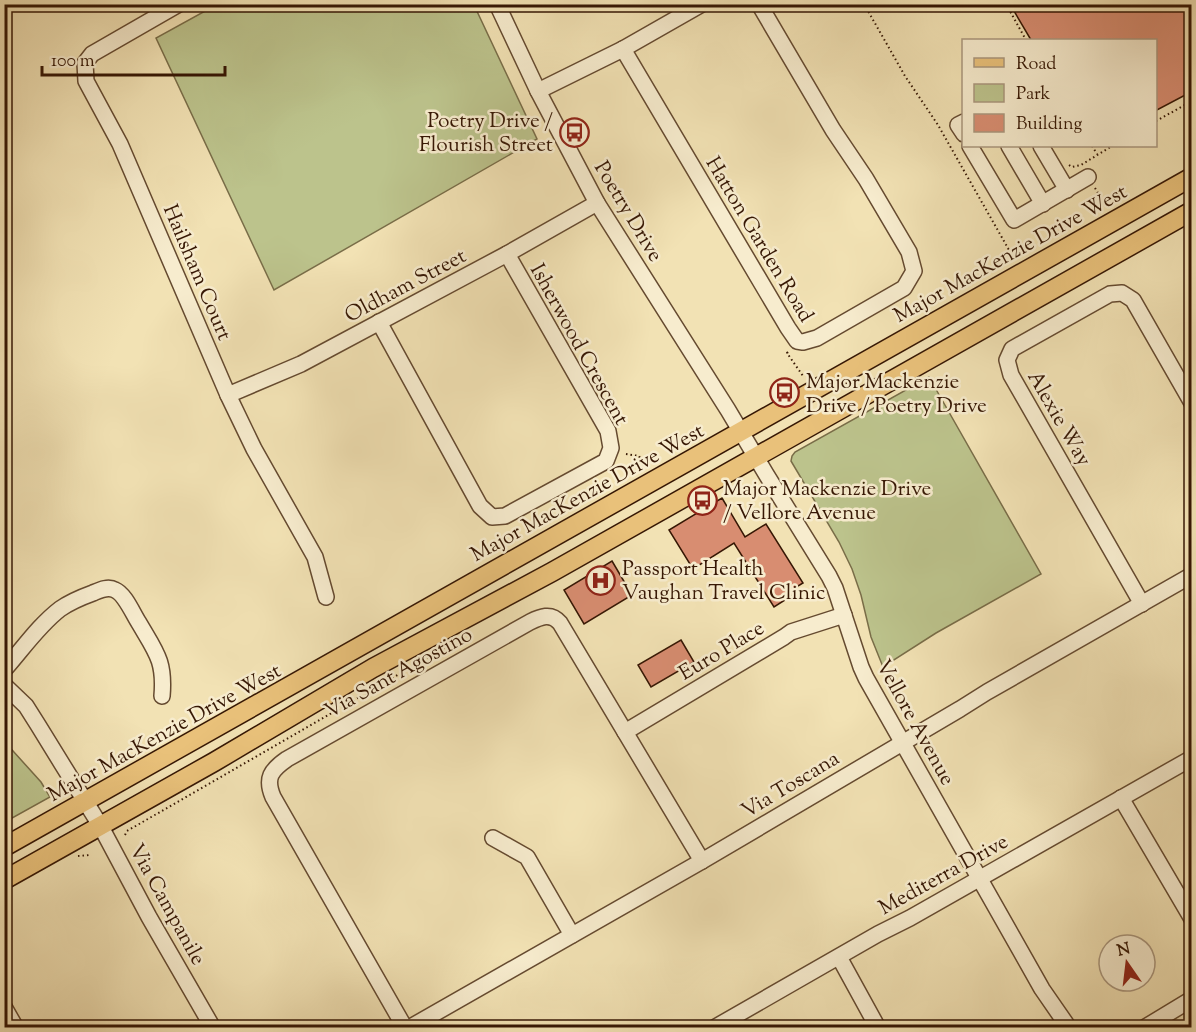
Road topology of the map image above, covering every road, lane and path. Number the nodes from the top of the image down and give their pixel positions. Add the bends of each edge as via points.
1 (179, 4) edge
2 (497, 4) edge
3 (702, 4) edge
4 (759, 4) edge
5 (864, 4) edge
6 (1006, 4) edge
7 (1025, 39) edge
8 (623, 49) junction
9 (538, 91) junction
10 (1191, 100) edge
11 (1157, 120) edge
12 (971, 147) edge
13 (1010, 147) edge
14 (1042, 147) edge
15 (1093, 147) edge
16 (1110, 147) edge
17 (1097, 154) junction
18 (1063, 161) dead end
19 (1191, 177) edge
20 (1091, 181) joint
21 (1067, 190) junction
22 (597, 203) junction
23 (1043, 204) junction
24 (1105, 205) dead end
25 (1191, 211) edge
26 (507, 254) junction
27 (1013, 257) dead end
28 (379, 322) junction
29 (797, 341) junction
30 (803, 376) dead end
31 (228, 395) junction
32 (1191, 403) edge
33 (741, 431) junction
34 (626, 454) dead end
35 (756, 457) junction
36 (644, 466) dead end
37 (1191, 574) edge
38 (326, 597) dead end
39 (1142, 604) junction
40 (844, 615) junction
41 (452, 644) dead end
42 (4, 670) edge
43 (4, 685) edge
44 (162, 696) dead end
45 (625, 732) junction
46 (902, 742) junction
47 (1191, 758) edge
48 (1121, 798) junction
49 (86, 802) junction
50 (100, 825) junction
51 (125, 835) dead end
52 (493, 838) dead end
53 (4, 847) edge
54 (702, 861) junction
55 (980, 879) junction
56 (4, 880) edge
57 (1191, 919) edge
58 (572, 935) junction
59 (838, 957) junction
60 (1191, 999) edge
61 (4, 1007) edge
62 (16, 1028) edge
63 (213, 1028) edge
64 (407, 1028) edge
65 (714, 1028) edge
66 (878, 1028) edge
67 (1069, 1028) edge
68 (1144, 1028) edge

1 - 31 street, Hailsham Court via 92,54 84,63 86,81 120,144
2 - 9 street, Poetry Drive
3 - 8 street
4 - 29 street, Hatton Garden Road via 909,252 914,271 904,288 817,338
5 - 27 path
6 - 7 path
8 - 9 street
8 - 29 street, Hatton Garden Road
9 - 22 street, Poetry Drive
10 - 11 path
12 - 23 street via 1014,220
13 - 23 street
14 - 21 street
15 - 17 path
16 - 17 path
17 - 18 path via 1072,167
19 - 33 main road, Major MacKenzie Drive West
20 - 21 street
20 - 24 path
21 - 23 street
22 - 26 street, Oldham Street
22 - 33 street, Poetry Drive
25 - 35 main road
26 - 28 street, Oldham Street
26 - 28 street, Isherwood Crescent via 608,431 611,448 606,461 504,516 492,517 480,506
28 - 31 street, Oldham Street via 301,364
29 - 30 path via 787,353
31 - 38 street, Hailsham Court via 315,557
32 - 39 street, Alexie Way via 1133,300 1122,293 1110,294 1012,348 1007,360 1011,375
33 - 35 street, Vellore Avenue
33 - 49 main road, Major MacKenzie Drive West
34 - 36 path via 639,456
35 - 40 street, Vellore Avenue via 830,576
35 - 50 main road via 373,668
37 - 39 street, Via Toscana
39 - 46 street, Via Toscana
40 - 45 street, Euro Place via 784,637
40 - 46 street, Vellore Avenue via 861,667
41 - 51 path
42 - 44 street via 63,608 79,598 113,588 125,600 159,659
43 - 49 street, Via Campanile via 26,706
45 - 54 street, Via Sant Agostino
45 - 64 street, Via Sant Agostino via 560,623 548,616 530,622 287,759 272,772 269,780 273,797
46 - 54 street, Via Toscana
46 - 55 street, Vellore Avenue
47 - 48 street, Mediterra Drive
48 - 55 street, Mediterra Drive
48 - 57 street
49 - 50 street, Via Campanile
49 - 53 main road, Major MacKenzie Drive West
50 - 56 main road
50 - 63 street, Via Campanile
52 - 58 street via 527,857
54 - 58 street, Via Toscana
55 - 59 street, Mediterra Drive
55 - 67 street, Vellore Avenue via 1042,989
58 - 64 street, Via Toscana
59 - 65 street, Mediterra Drive
59 - 66 street
60 - 68 street
61 - 62 street

